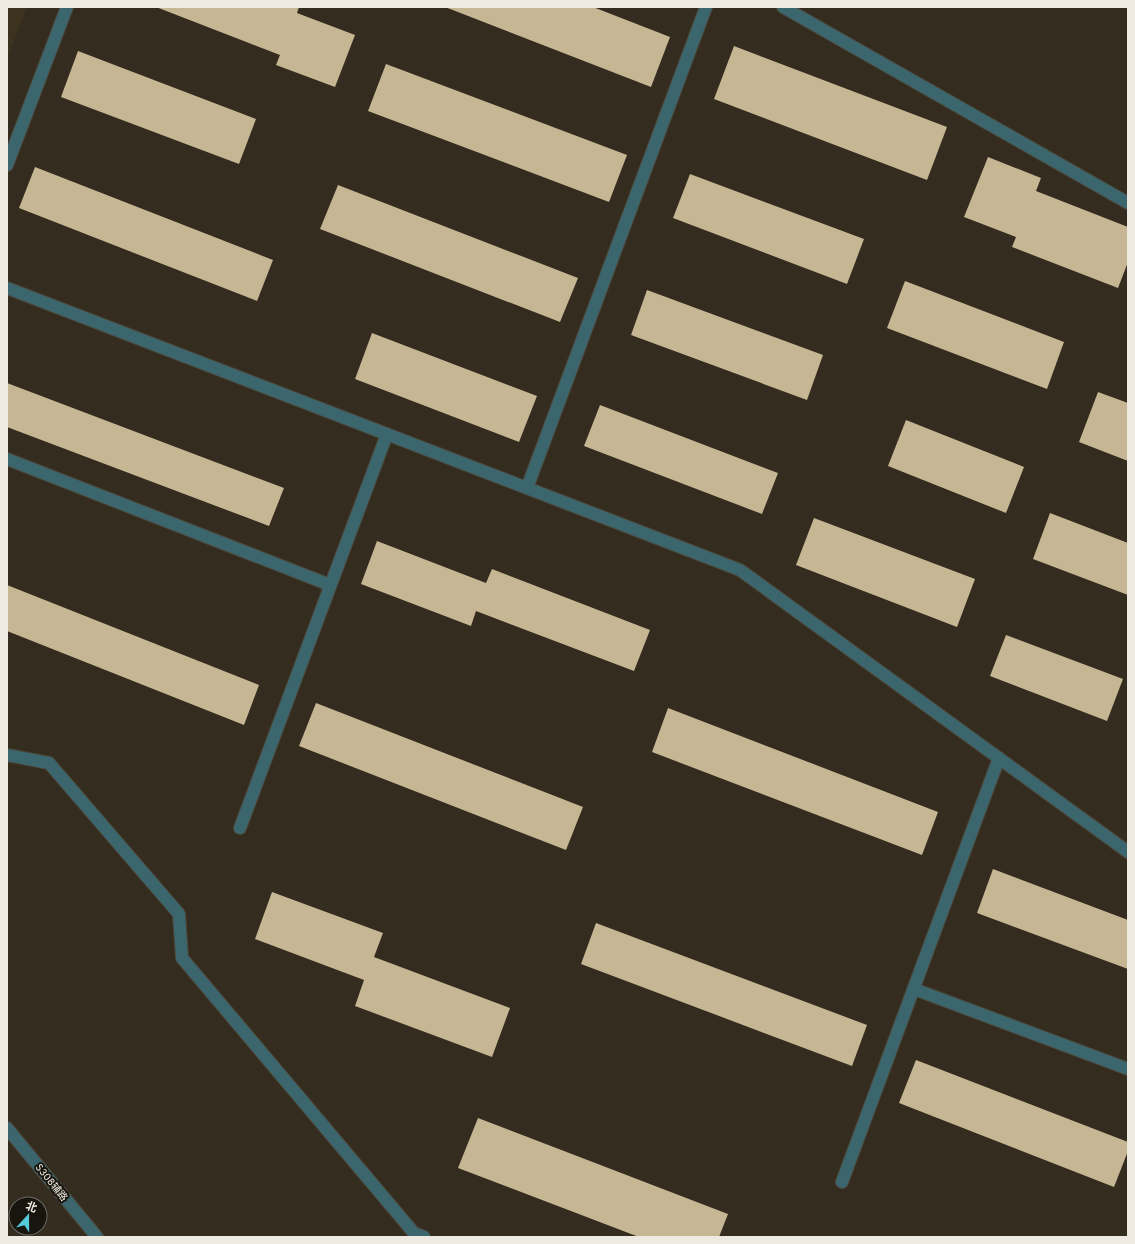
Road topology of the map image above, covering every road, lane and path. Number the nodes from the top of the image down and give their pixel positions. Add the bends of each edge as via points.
1 (68, 7) edge
2 (706, 7) edge
3 (783, 7) edge
4 (7, 165) edge
5 (1128, 203) edge
6 (7, 288) edge
7 (387, 434) junction
8 (7, 459) edge
9 (527, 488) junction
10 (330, 585) junction
11 (7, 755) edge
12 (999, 758) junction
13 (240, 828) dead end
14 (1128, 852) edge
15 (914, 989) junction
16 (1128, 1069) edge
17 (7, 1128) edge
18 (842, 1182) dead end
19 (97, 1237) edge
20 (424, 1237) edge

1 - 4 street
2 - 9 street
3 - 5 street
6 - 7 street
7 - 9 street
7 - 10 street
8 - 10 street
9 - 12 street via 740,570
10 - 13 street
11 - 20 street via 49,763 179,914 182,958 414,1233
12 - 14 street
12 - 15 street
15 - 16 street
15 - 18 street
17 - 19 street, S308辅路

